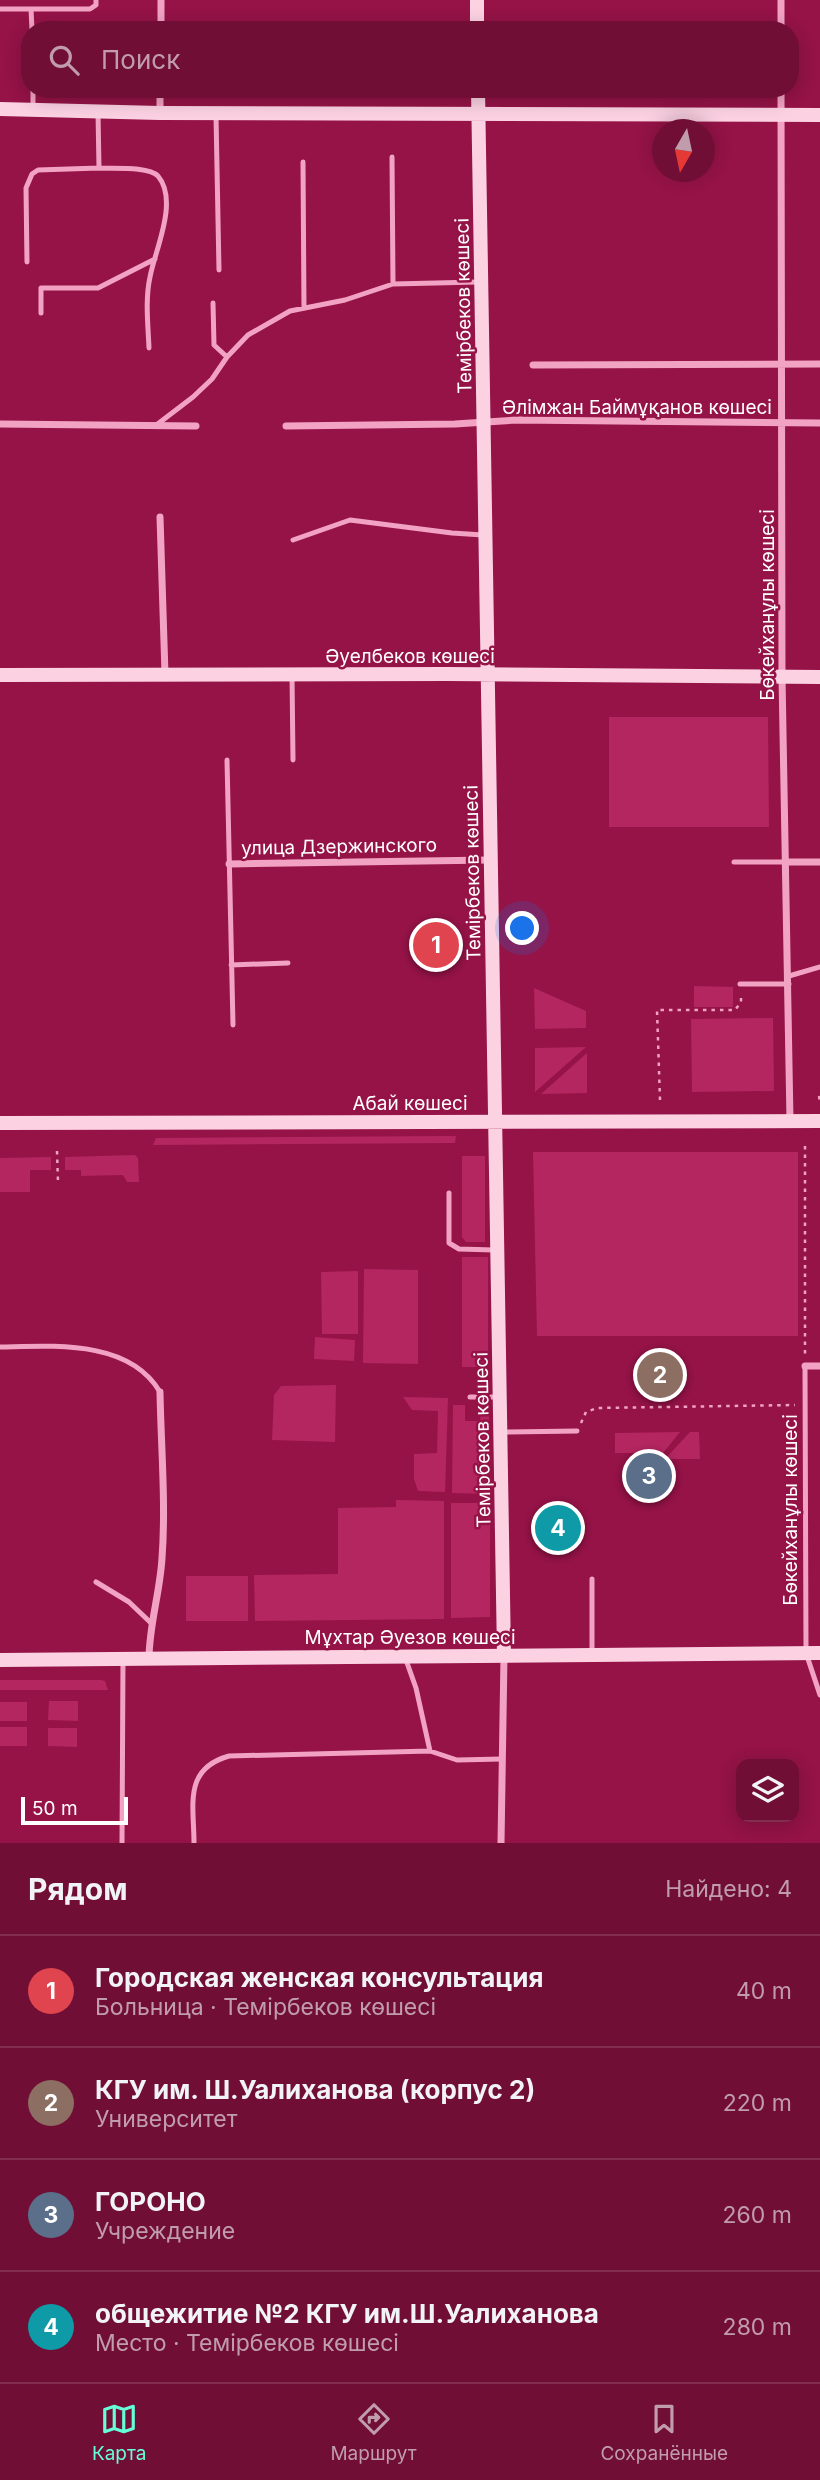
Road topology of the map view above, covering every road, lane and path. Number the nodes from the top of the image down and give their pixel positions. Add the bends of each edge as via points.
1 (96, 0) edge
2 (161, 0) edge
3 (477, 0) edge
4 (781, 0) edge
5 (0, 9) edge
6 (31, 9) junction
7 (32, 21) edge
8 (160, 21) edge
9 (477, 21) edge
10 (781, 21) edge
11 (33, 98) edge
12 (160, 98) edge
13 (478, 98) edge
14 (781, 98) edge
15 (0, 109) edge
16 (33, 110) junction
17 (98, 112) junction
18 (160, 113) junction
19 (216, 113) junction
20 (781, 114) junction
21 (479, 115) junction
22 (820, 115) edge
23 (392, 157) dead end
24 (303, 163) dead end
25 (99, 168) junction
26 (155, 259) junction
27 (27, 262) dead end
28 (219, 271) dead end
29 (481, 282) junction
30 (393, 284) junction
31 (213, 303) dead end
32 (304, 308) junction
33 (41, 313) dead end
34 (149, 348) dead end
35 (227, 357) junction
36 (820, 364) edge
37 (533, 365) dead end
38 (783, 365) junction
39 (484, 423) junction
40 (783, 423) junction
41 (820, 423) edge
42 (0, 424) edge
43 (155, 426) junction
44 (196, 426) dead end
45 (286, 426) dead end
46 (160, 516) dead end
47 (486, 535) junction
48 (293, 540) dead end
49 (0, 675) edge
50 (166, 675) junction
51 (292, 676) junction
52 (488, 676) junction
53 (782, 677) junction
54 (820, 677) edge
55 (227, 760) dead end
56 (293, 760) dead end
57 (491, 860) junction
58 (733, 862) dead end
59 (786, 862) junction
60 (820, 862) edge
61 (229, 864) junction
62 (288, 963) dead end
63 (231, 965) junction
64 (820, 968) edge
65 (789, 980) junction
66 (740, 984) joint
67 (233, 1025) dead end
68 (819, 1096) edge
69 (660, 1100) dead end
70 (820, 1103) edge
71 (790, 1121) junction
72 (820, 1121) edge
73 (496, 1122) junction
74 (0, 1123) edge
75 (805, 1146) dead end
76 (57, 1151) dead end
77 (58, 1182) dead end
78 (449, 1193) dead end
79 (498, 1250) junction
80 (0, 1347) edge
81 (805, 1366) junction
82 (820, 1366) edge
83 (160, 1392) joint
84 (470, 1397) dead end
85 (500, 1397) junction
86 (805, 1405) junction
87 (577, 1431) joint
88 (501, 1432) junction
89 (592, 1579) dead end
90 (96, 1582) dead end
91 (151, 1623) junction
92 (813, 1653) edge
93 (592, 1654) junction
94 (405, 1656) junction
95 (505, 1656) junction
96 (149, 1659) junction
97 (0, 1660) edge
98 (123, 1660) junction
99 (820, 1695) edge
100 (430, 1751) junction
101 (502, 1759) junction
102 (122, 1843) edge
103 (194, 1843) edge
104 (501, 1843) edge

1 - 6 lane via 90,9
2 - 8 street
3 - 9 street
4 - 10 street
5 - 6 lane
6 - 7 lane
11 - 16 lane
12 - 18 street
13 - 21 street, Темірбеков көшесі
14 - 20 street, Бөкейханұлы көшесі
15 - 16 street
16 - 17 street
17 - 18 street
17 - 25 lane
18 - 19 street
19 - 21 street
19 - 28 lane
20 - 21 street
20 - 22 street
20 - 38 street, Бөкейханұлы көшесі
21 - 29 street, Темірбеков көшесі
23 - 30 lane
24 - 32 lane
25 - 26 lane via 146,170 159,177 165,219
25 - 27 lane via 32,174 26,188
26 - 33 lane via 98,288 41,288
26 - 34 lane via 147,299
29 - 30 lane
29 - 39 street, Темірбеков көшесі
30 - 32 lane
31 - 35 lane via 214,345
32 - 35 lane via 248,335
35 - 43 lane via 203,388
36 - 38 street
37 - 38 street
38 - 40 street, Бөкейханұлы көшесі
39 - 40 street, Әлімжан Баймұқанов көшесі
39 - 45 street, Әлімжан Баймұқанов көшесі
39 - 47 street, Темірбеков көшесі
40 - 41 street, Әлімжан Баймұқанов көшесі
40 - 53 street, Бөкейханұлы көшесі
42 - 43 street
43 - 44 street
46 - 50 street
47 - 48 lane via 349,520
47 - 52 street, Темірбеков көшесі
49 - 50 street, Әуелбеков көшесі
50 - 51 street, Әуелбеков көшесі
51 - 52 street, Әуелбеков көшесі
51 - 56 lane
52 - 53 street, Әуелбеков көшесі
52 - 57 street, Темірбеков көшесі
53 - 54 street, Әуелбеков көшесі
53 - 59 street, Бөкейханұлы көшесі
55 - 61 lane
57 - 61 street, улица Дзержинского
57 - 73 street, Темірбеков көшесі
58 - 59 lane
59 - 60 street
59 - 65 street, Бөкейханұлы көшесі
61 - 63 lane
62 - 63 lane
63 - 67 lane
64 - 65 lane
65 - 66 lane
65 - 71 street, Бөкейханұлы көшесі
66 - 69 path via 741,1002 735,1010 657,1010
68 - 70 path
71 - 72 street, Абай көшесі
71 - 73 street, Абай көшесі
73 - 74 street, Абай көшесі
73 - 79 street, Темірбеков көшесі
75 - 81 path
76 - 77 path
78 - 79 lane via 449,1243 459,1249
79 - 85 street, Темірбеков көшесі
80 - 83 lane via 68,1345 93,1350 135,1367
81 - 82 street
81 - 86 lane, Бөкейханұлы көшесі
83 - 91 street via 162,1554
84 - 85 lane
85 - 88 street, Темірбеков көшесі
86 - 87 path via 597,1408 586,1412
86 - 92 lane, Бөкейханұлы көшесі
87 - 88 lane
88 - 95 street, Темірбеков көшесі
89 - 93 lane
90 - 91 lane via 129,1602
91 - 96 street
92 - 93 street, Мұхтар Әуезов көшесі
92 - 99 lane, Бөкейханұлы көшесі
93 - 95 street, Мұхтар Әуезов көшесі
94 - 95 street, Мұхтар Әуезов көшесі
94 - 96 street, Мұхтар Әуезов көшесі
94 - 100 lane
95 - 101 street
96 - 98 street, Мұхтар Әуезов көшесі
97 - 98 street, Мұхтар Әуезов көшесі
98 - 102 lane
100 - 101 lane via 457,1760
100 - 103 lane via 219,1759 201,1770 197,1781
101 - 104 street

